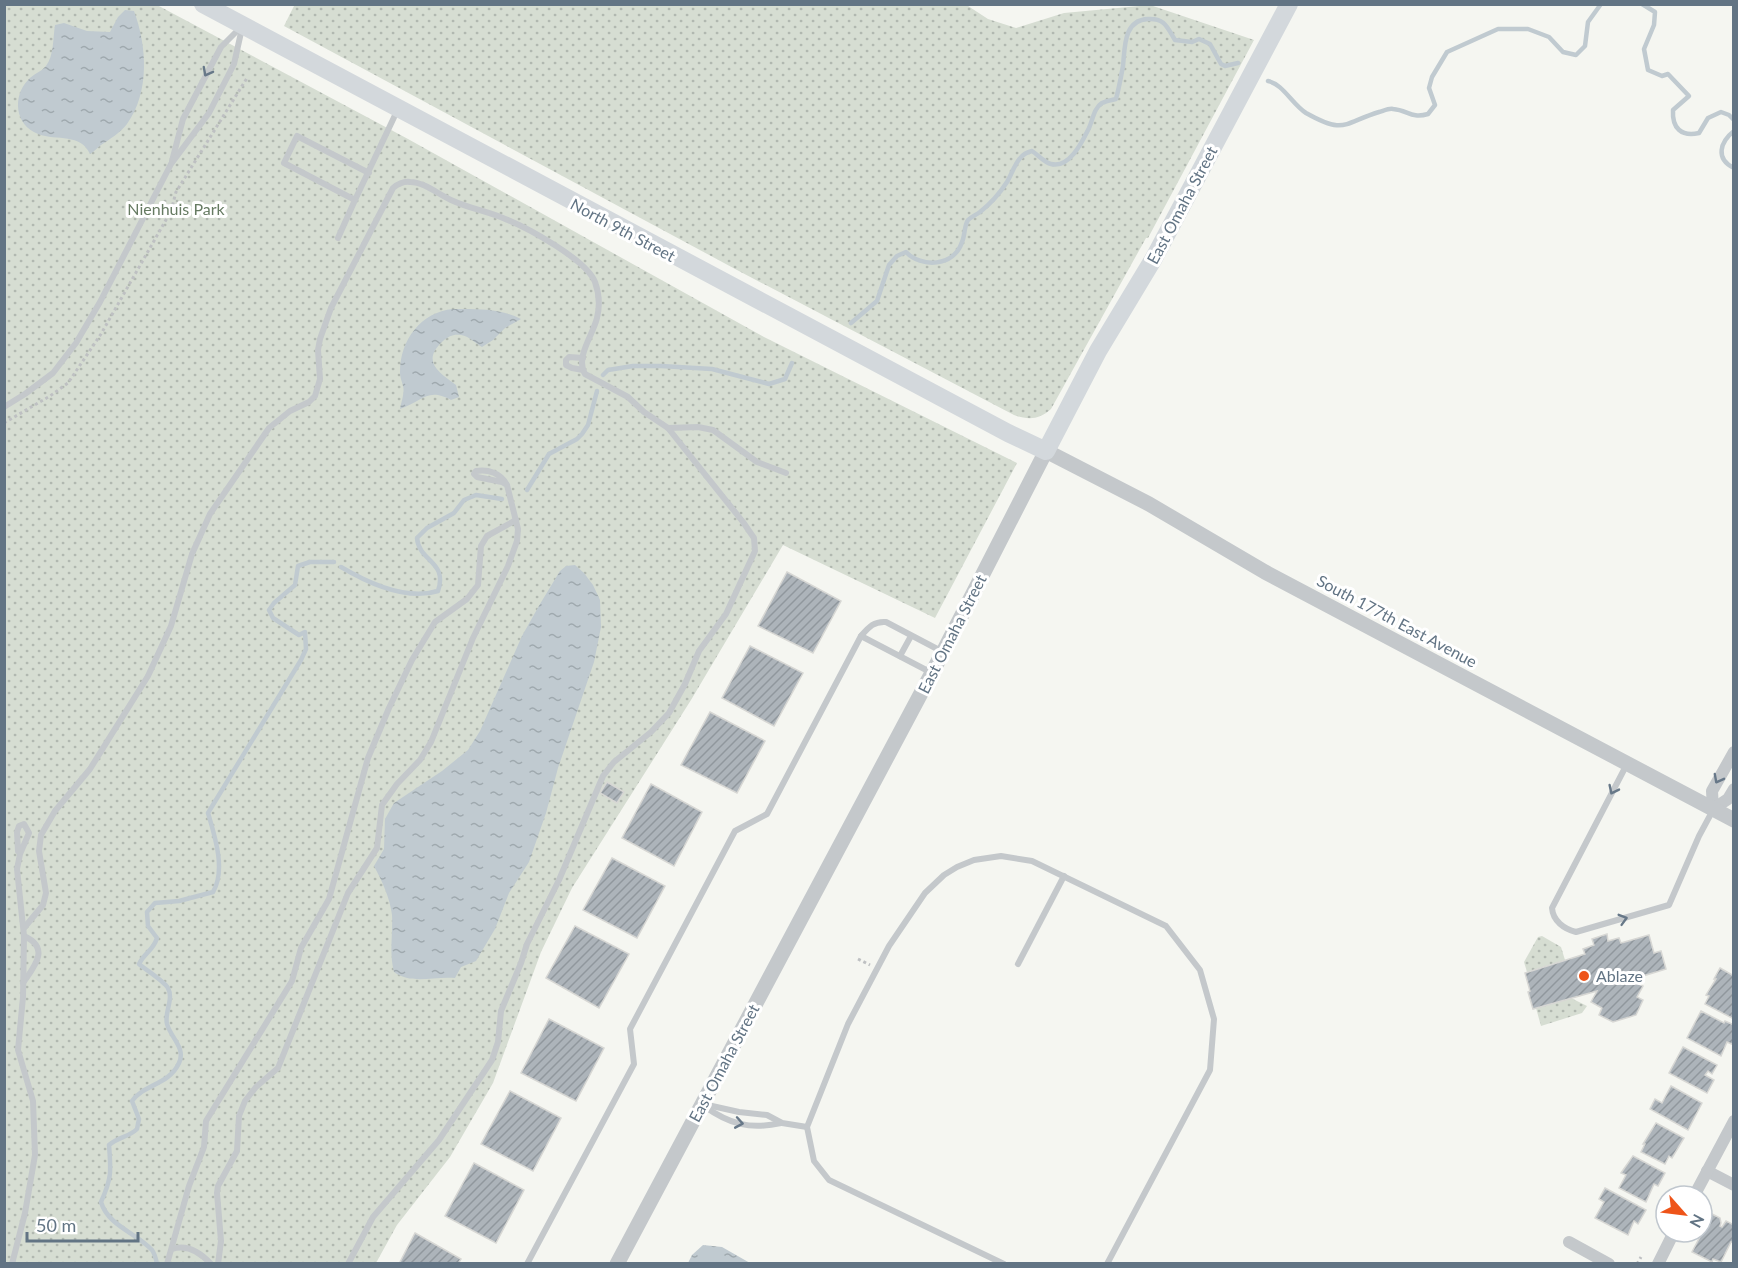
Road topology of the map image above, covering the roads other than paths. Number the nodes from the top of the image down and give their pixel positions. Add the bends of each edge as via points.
1 (203, 4) edge
2 (1289, 4) edge
3 (242, 26) junction
4 (398, 110) junction
5 (171, 164) junction
6 (369, 173) junction
7 (355, 200) junction
8 (338, 238) dead end
9 (583, 358) junction
10 (583, 370) junction
11 (4, 407) edge
12 (668, 428) junction
13 (1046, 451) junction
14 (786, 473) dead end
15 (507, 485) junction
16 (516, 520) junction
17 (861, 636) junction
18 (911, 636) junction
19 (943, 652) junction
20 (900, 656) junction
21 (932, 673) junction
22 (1732, 756) edge
23 (1627, 764) junction
24 (1734, 789) edge
25 (1713, 809) junction
26 (1734, 820) edge
27 (18, 851) dead end
28 (1065, 876) junction
29 (24, 928) junction
30 (24, 936) junction
31 (1018, 964) dead end
32 (23, 983) junction
33 (702, 1104) junction
34 (1734, 1121) edge
35 (782, 1123) junction
36 (807, 1127) junction
37 (1707, 1171) junction
38 (1700, 1184) edge
39 (1734, 1185) edge
40 (1569, 1242) dead end
41 (1668, 1244) edge
42 (172, 1249) junction
43 (12, 1263) edge
44 (167, 1263) edge
45 (211, 1263) edge
46 (218, 1263) edge
47 (348, 1263) edge
48 (527, 1263) edge
49 (617, 1263) edge
50 (1004, 1263) edge
51 (1107, 1263) edge
52 (1609, 1263) edge
53 (1658, 1263) edge

1 - 3 main road, North 9th Street
2 - 13 main road, East Omaha Street
3 - 4 main road, North 9th Street
3 - 5 lane via 234,64 209,113
3 -> 5 lane via 221,47 183,119
4 - 6 lane
4 - 13 main road, North 9th Street
5 - 11 lane via 76,343 53,373
6 - 7 lane
6 - 7 lane via 297,136 284,163
7 - 8 lane
9 - 10 lane
9 - 10 lane via 566,360 566,365
9 - 29 lane via 598,305 594,280 586,269 555,246 501,217 451,201 419,184 400,183 393,189 323,328 318,350 321,378 315,396 269,428 210,514 192,554 171,626 148,676 90,769 55,811 41,835 39,852 46,893 43,905
10 - 12 lane via 628,397
12 - 14 lane via 713,430 757,462
12 - 47 lane via 743,522 754,538 755,551 726,614 699,651 669,713 603,776 527,944 501,1011 492,1060 439,1140 373,1217
13 - 19 street, East Omaha Street
13 - 23 street, South 177th East Avenue
15 - 15 lane via 494,473 479,470 474,474
15 - 16 lane
16 - 42 lane via 487,536 481,546 478,585 467,599 435,622 399,685 362,777 328,899 301,948 292,981 206,1121 204,1147
16 - 46 lane via 517,541 508,566 473,638 431,742 382,805 377,848 348,893 278,1068 249,1094 242,1108 237,1150 218,1186
17 - 18 lane via 871,625 886,622
17 - 20 lane
17 - 48 lane via 767,814 735,831 729,841 630,1029 634,1064
18 - 19 lane
18 - 20 lane
19 - 21 street, East Omaha Street
20 - 21 lane
21 - 33 street, East Omaha Street
22 -> 25 street via 1712,791
23 - 25 street, South 177th East Avenue
23 -> 25 lane via 1552,908 1564,927 1576,932 1670,905
24 - 25 street via 1728,799
25 - 26 street, South 177th East Avenue
27 - 29 lane via 17,832 24,824 29,833 17,869
28 - 31 lane
28 - 36 lane via 1032,861 1001,856 966,863 932,885 889,946 854,1012
28 - 51 lane via 1166,926 1200,970 1214,1018 1210,1070
29 - 30 lane
30 - 32 lane
30 - 32 lane via 32,939 39,953
32 - 43 lane via 18,1050 33,1101 35,1155 26,1213
33 - 35 lane via 767,1115
33 -> 35 lane via 735,1124 765,1127
33 - 49 street, East Omaha Street
34 - 37 street
35 - 36 lane
36 - 50 lane via 814,1161 829,1180
37 - 38 street
37 - 39 street
40 - 52 street
41 - 53 street
42 - 44 lane
42 - 45 lane via 188,1248

